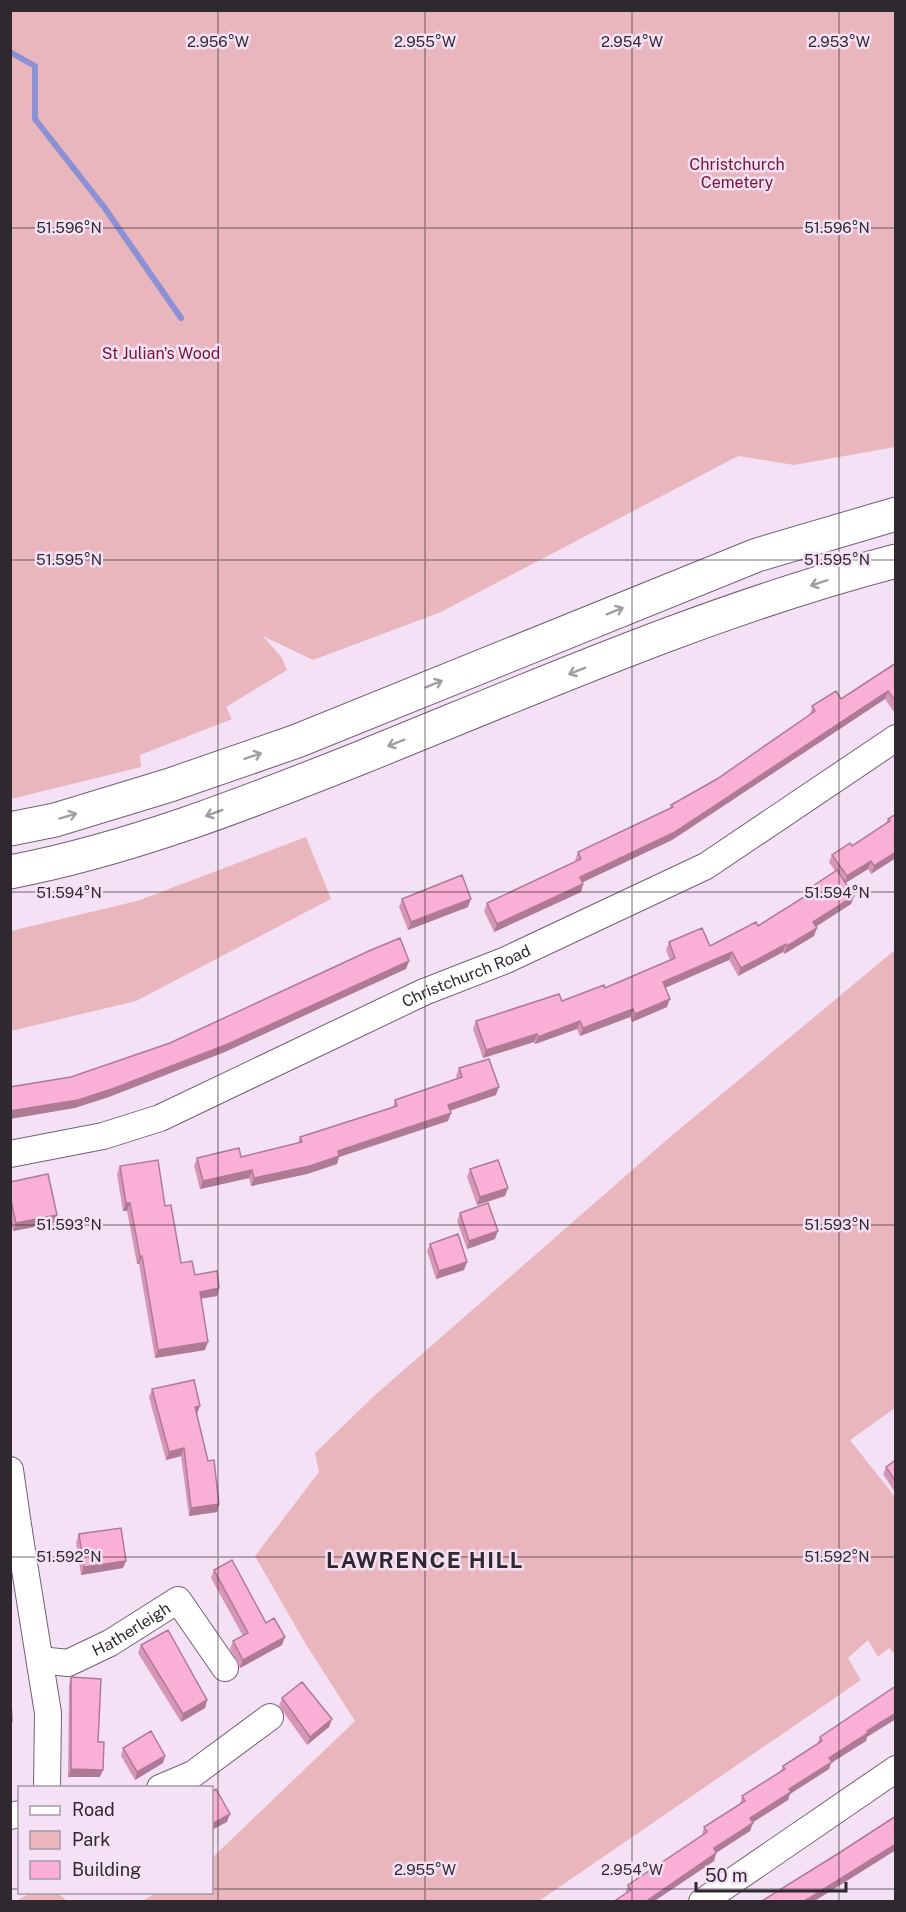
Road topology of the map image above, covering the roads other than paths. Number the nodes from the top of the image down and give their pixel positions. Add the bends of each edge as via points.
1 (896, 514) edge
2 (896, 561) edge
3 (896, 738) edge
4 (10, 829) edge
5 (10, 872) edge
6 (10, 1154) edge
7 (10, 1470) edge
8 (15, 1533) edge
9 (40, 1660) junction
10 (225, 1668) dead end
11 (270, 1717) dead end
12 (896, 1769) edge
13 (47, 1786) edge
14 (165, 1786) edge
15 (702, 1902) edge

4 -> 1 highway via 65,817 297,741 747,559
2 -> 5 highway via 667,635 190,822
3 - 6 street, Christchurch Road via 706,866 506,960 424,992 160,1118 103,1136
7 - 8 street
8 - 9 street
9 - 10 street, Hatherleigh via 68,1663 110,1643 178,1600
9 - 13 street via 48,1713
11 - 14 street via 193,1774
12 - 15 street

